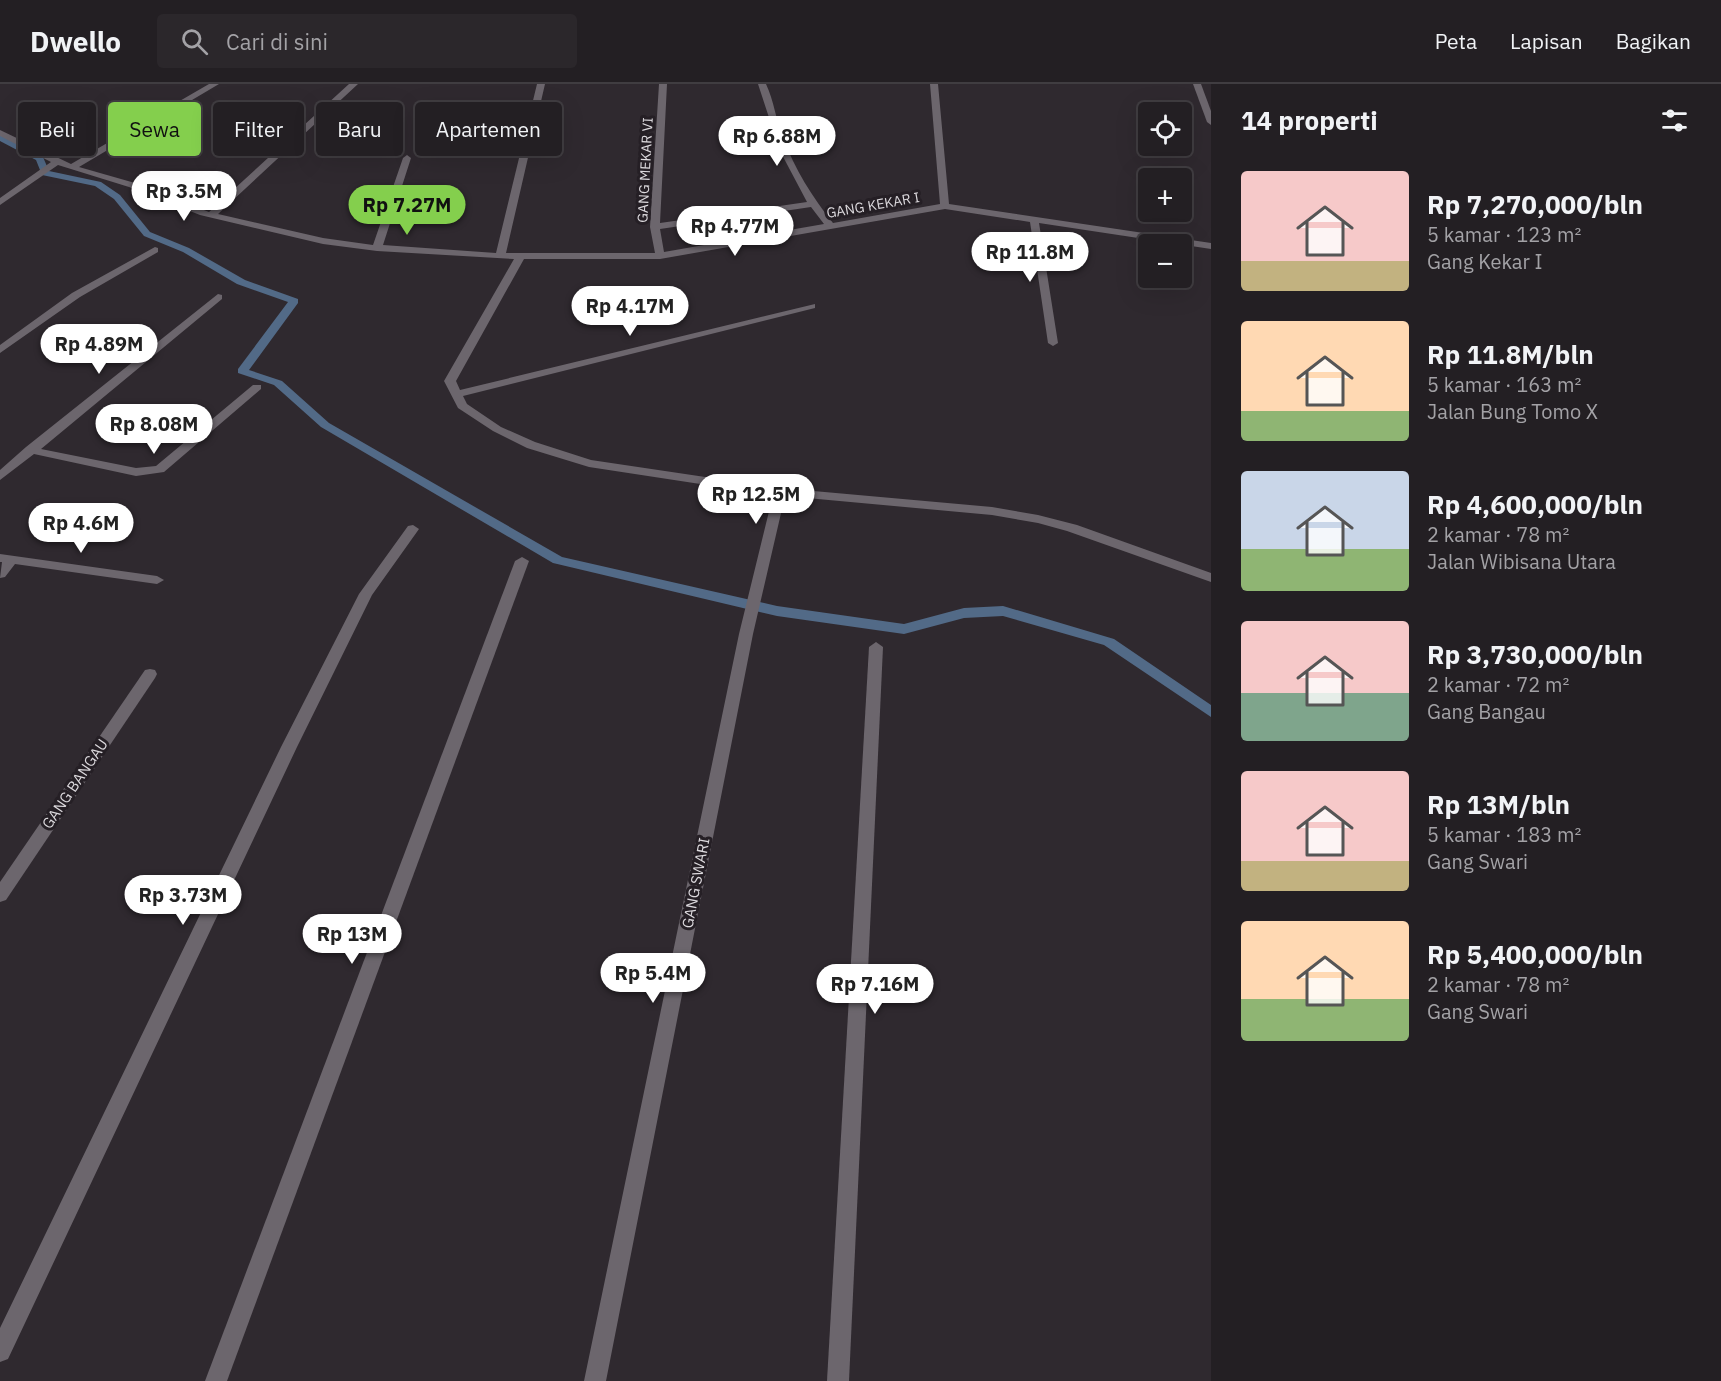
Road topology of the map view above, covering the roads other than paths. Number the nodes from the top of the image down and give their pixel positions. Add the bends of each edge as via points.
1 (215, 84) edge
2 (354, 84) edge
3 (541, 84) edge
4 (663, 84) edge
5 (762, 84) edge
6 (934, 84) edge
7 (1197, 84) edge
8 (1211, 122) edge
9 (0, 133) edge
10 (407, 158) dead end
11 (54, 164) junction
12 (71, 168) junction
13 (0, 202) edge
14 (812, 204) junction
15 (945, 206) junction
16 (211, 215) junction
17 (1034, 219) junction
18 (655, 226) junction
19 (830, 226) junction
20 (1211, 246) edge
21 (377, 248) junction
22 (155, 250) dead end
23 (501, 256) junction
24 (521, 256) junction
25 (660, 256) junction
26 (218, 297) dead end
27 (811, 306) dead end
28 (1053, 343) dead end
29 (0, 350) edge
30 (257, 387) dead end
31 (455, 395) junction
32 (30, 450) junction
33 (0, 476) edge
34 (780, 492) junction
35 (413, 529) dead end
36 (6, 559) edge
37 (522, 561) dead end
38 (0, 574) edge
39 (1211, 578) edge
40 (157, 580) dead end
41 (876, 647) dead end
42 (150, 674) dead end
43 (0, 895) edge
44 (0, 1351) edge
45 (216, 1381) edge
46 (595, 1381) edge
47 (838, 1381) edge

1 - 12 street
2 - 16 street
3 - 23 street
4 - 18 street, GANG MEKAR VI
5 - 14 street via 774,125
6 - 15 street
7 - 8 street
9 - 11 street, GANG KEKAR I
10 - 21 street
11 - 12 street, GANG KEKAR I
11 - 13 street
12 - 16 street, GANG KEKAR I via 132,185
14 - 18 street
14 - 19 street
15 - 17 street, GANG KEKAR I
15 - 19 street, GANG KEKAR I
16 - 21 street, GANG KEKAR I via 323,241
17 - 20 street, GANG KEKAR I
17 - 28 street
18 - 25 street, GANG MEKAR VI
19 - 25 street, GANG KEKAR I
21 - 23 street, GANG KEKAR I
22 - 29 street via 76,295
23 - 24 street, GANG KEKAR I
24 - 25 street, GANG KEKAR I
24 - 31 street via 450,381
26 - 32 street
27 - 31 street
30 - 32 street via 160,469 136,472
31 - 34 street via 462,406 497,429 531,445 588,463
32 - 33 street
34 - 39 street via 992,510 1038,519
34 - 46 street, GANG SWARI via 746,634
35 - 44 street via 366,594 288,747
36 - 38 street
36 - 40 street
37 - 45 street
41 - 47 street
42 - 43 street, GANG BANGAU

